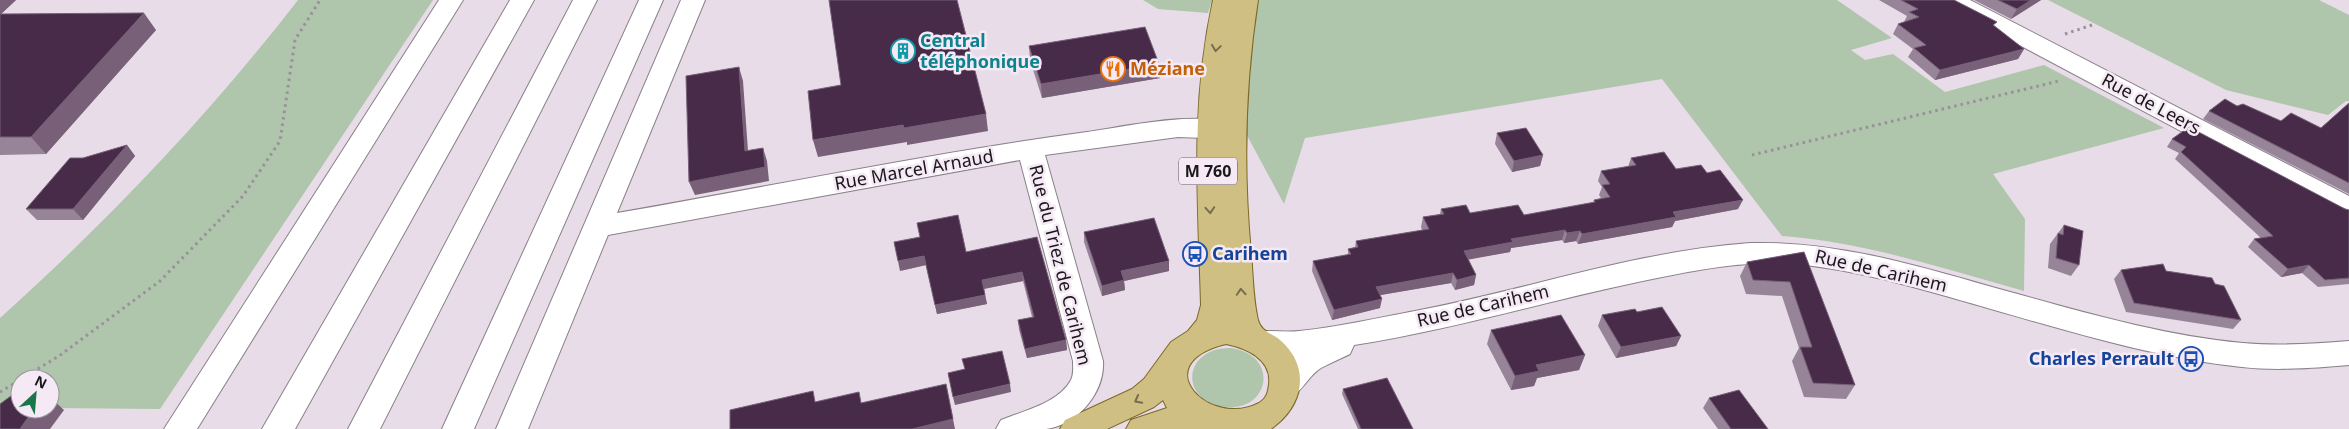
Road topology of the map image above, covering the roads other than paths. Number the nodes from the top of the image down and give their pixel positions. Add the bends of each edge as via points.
1 (451, 0) edge
2 (522, 0) edge
3 (585, 0) edge
4 (651, 0) edge
5 (693, 0) edge
6 (1225, 0) edge
7 (1246, 0) edge
8 (1952, 0) edge
9 (1220, 129) junction
10 (1030, 149) junction
11 (2349, 208) edge
12 (597, 227) junction
13 (1383, 330) junction
14 (1199, 338) junction
15 (1257, 340) junction
16 (2349, 353) edge
17 (1172, 366) junction
18 (1279, 406) edge
19 (1215, 425) edge
20 (180, 429) edge
21 (278, 429) edge
22 (364, 429) edge
23 (458, 429) edge
24 (512, 429) edge
25 (1012, 429) edge
26 (1076, 429) edge
27 (1142, 429) edge

1 - 20 street
2 - 21 street
3 - 22 street
4 - 23 street
5 - 12 street
6 -> 9 main road, M 760 via 1211,82
7 - 9 main road, M 760
8 - 11 street, Rue de Leers
9 - 10 street, Rue Marcel Arnaud via 1165,129
9 -> 14 main road, M 760 via 1209,193 1216,305 1210,326
15 -> 9 main road, M 760 via 1245,327 1242,312 1233,176
10 - 12 street, Rue Marcel Arnaud
10 - 25 street, Rue du Triez de Carihem via 1088,360 1088,377 1070,403
12 - 24 street
13 - 15 street, Rue de Carihem via 1295,345
13 - 16 street, Rue de Carihem via 1660,266 1734,254 1791,253 1883,267 2071,320 2206,350 2276,357
13 - 18 street, Rue de Carihem via 1309,360
14 - 15 main road via 1226,332
14 - 17 main road via 1179,353
15 - 18 main road via 1282,364
17 - 19 main road via 1170,382 1185,410
17 -> 26 main road via 1143,398
18 - 19 main road via 1257,420 1239,426
19 - 27 main road via 1172,418

